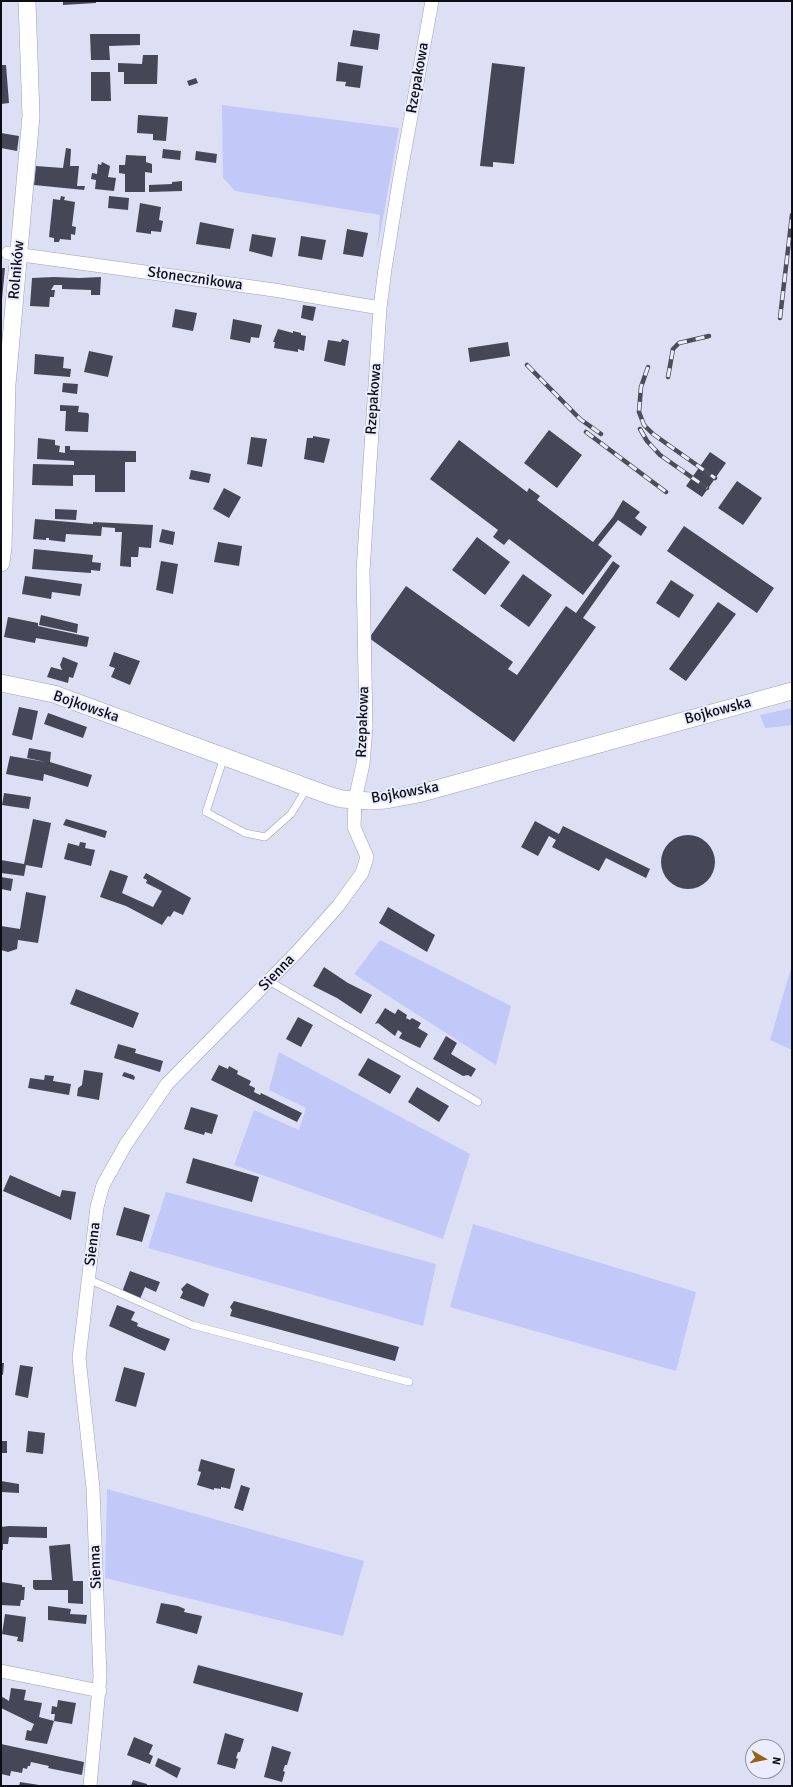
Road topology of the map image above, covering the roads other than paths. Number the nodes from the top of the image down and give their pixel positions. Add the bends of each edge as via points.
1 (27, 1) edge
2 (432, 1) edge
3 (13, 253) junction
4 (380, 308) junction
5 (1, 563) edge
6 (1, 683) edge
7 (792, 691) edge
8 (224, 757) junction
9 (307, 788) junction
10 (355, 800) junction
11 (269, 981) junction
12 (478, 1102) dead end
13 (88, 1279) junction
14 (409, 1382) dead end
15 (1, 1671) edge
16 (100, 1692) junction
17 (90, 1786) edge

1 - 3 street, Rolników via 31,116
2 - 4 street, Rzepakowa via 384,269
3 - 4 street, Słonecznikowa via 274,290
3 - 5 street, Rolników
4 - 10 street, Rzepakowa via 363,571 366,727
6 - 8 street, Bojkowska via 54,694
7 - 10 street, Bojkowska via 418,794 386,800
8 - 9 street, Bojkowska
8 - 9 lane via 206,812 246,833 265,837 290,814
9 - 10 street, Bojkowska
10 - 11 street, Sienna via 354,827 367,857 362,873 338,906
11 - 12 lane
11 - 13 street, Sienna via 167,1084 126,1144 103,1185 97,1207
13 - 14 lane via 192,1325
13 - 16 street, Sienna via 79,1358 93,1488
15 - 16 street
16 - 17 street, Sienna

